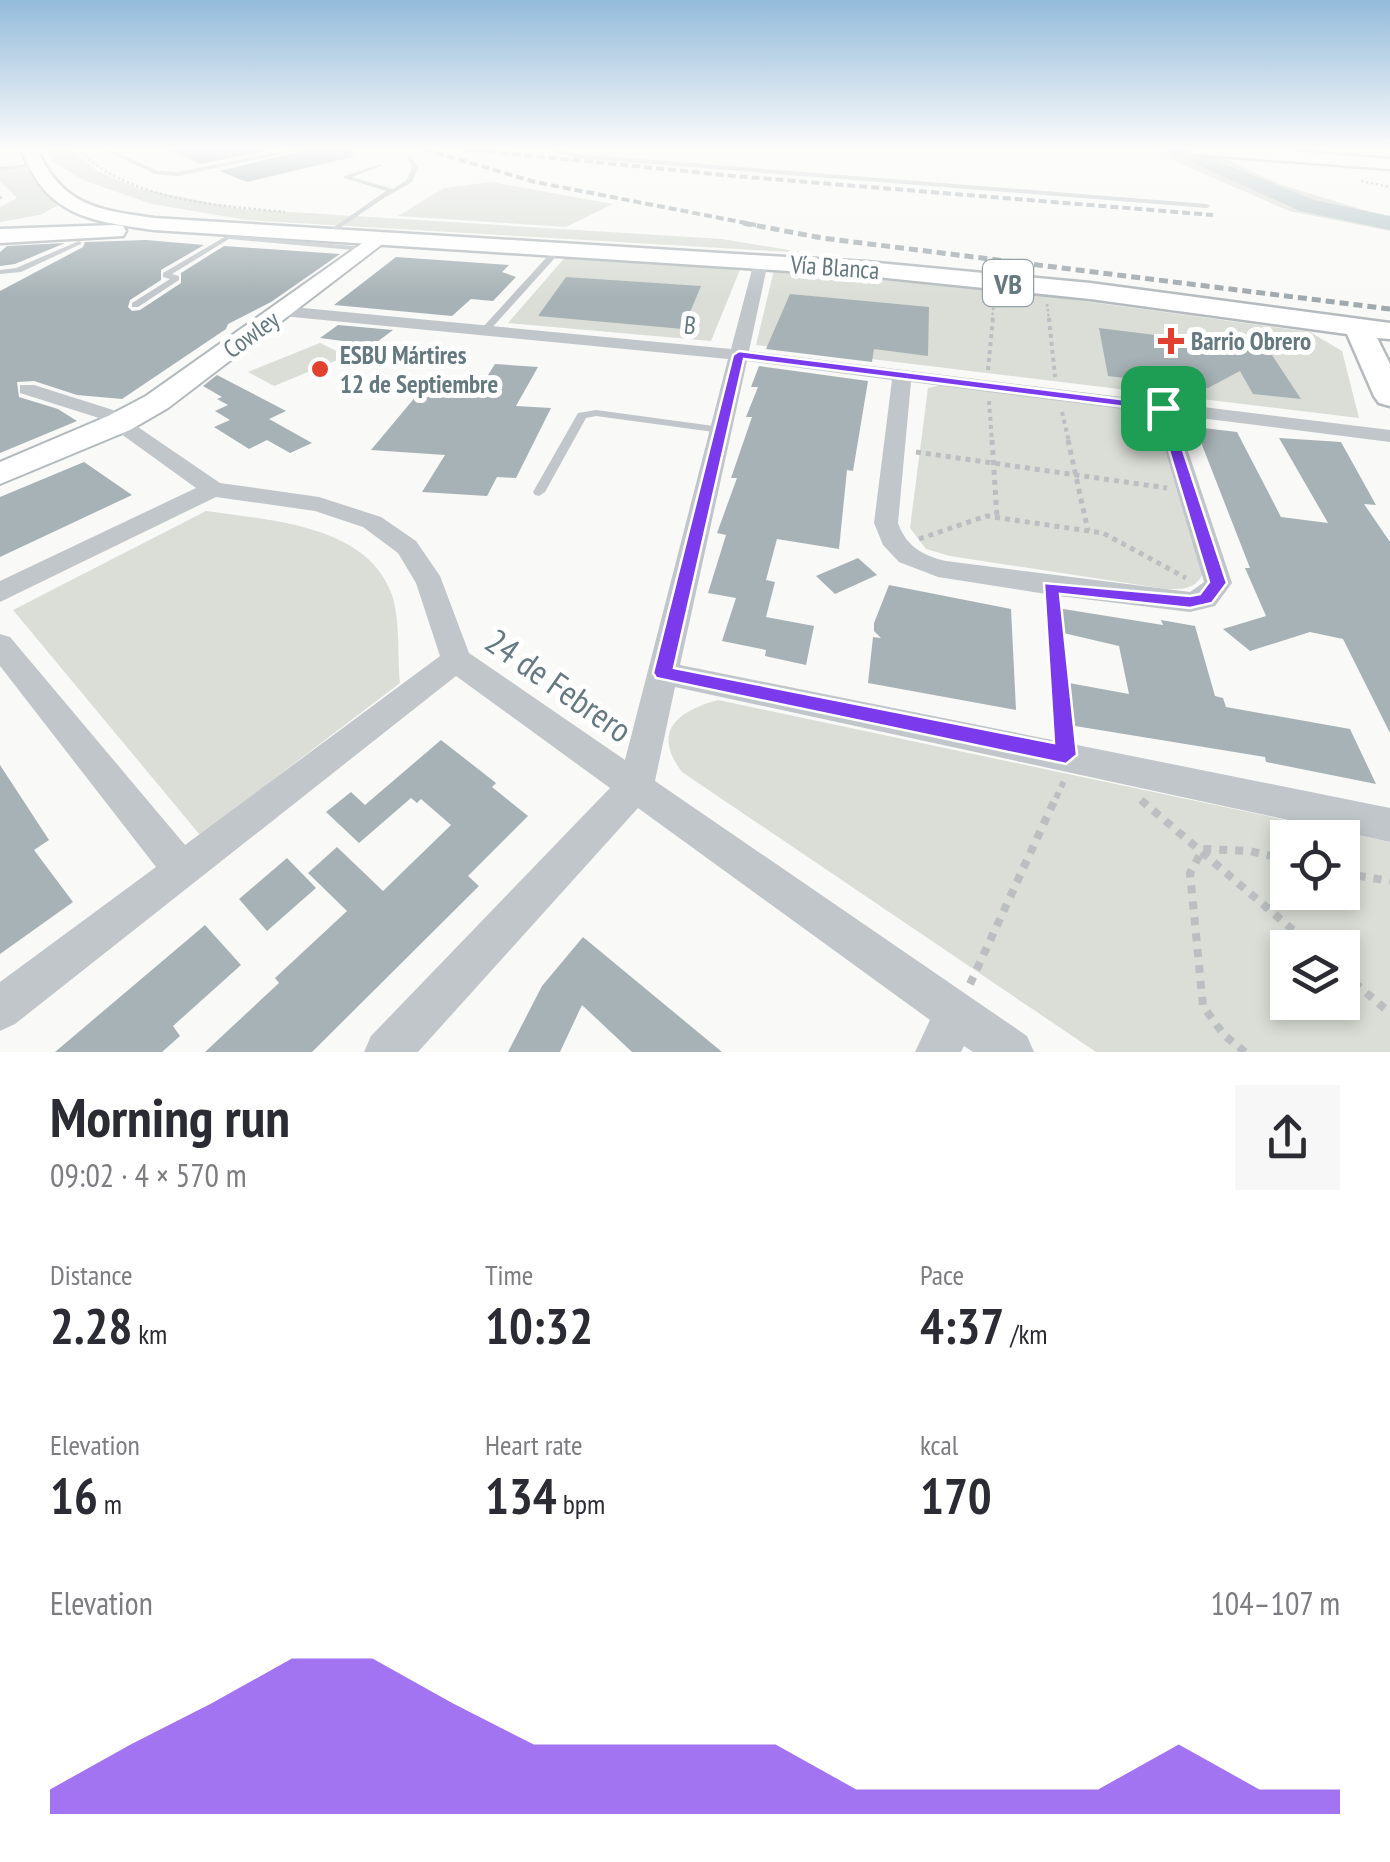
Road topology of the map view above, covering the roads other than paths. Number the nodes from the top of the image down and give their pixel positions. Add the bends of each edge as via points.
1 (66, 198) edge
2 (110, 198) edge
3 (379, 198) edge
4 (1108, 198) edge
5 (1208, 206) dead end
6 (74, 208) junction
7 (144, 210) junction
8 (0, 226) edge
9 (209, 229) junction
10 (278, 231) junction
11 (326, 235) junction
12 (0, 236) edge
13 (79, 242) dead end
14 (371, 244) junction
15 (559, 249) junction
16 (762, 262) junction
17 (18, 270) junction
18 (0, 272) edge
19 (0, 283) edge
20 (135, 306) dead end
21 (282, 311) junction
22 (486, 329) junction
23 (1372, 336) edge
24 (739, 355) junction
25 (902, 376) junction
26 (27, 388) dead end
27 (1390, 396) edge
28 (1163, 408) junction
29 (119, 424) junction
30 (721, 430) junction
31 (1390, 436) edge
32 (0, 474) edge
33 (213, 489) junction
34 (540, 492) dead end
35 (0, 592) edge
36 (0, 645) edge
37 (456, 660) junction
38 (663, 673) junction
39 (636, 785) junction
40 (1390, 825) edge
41 (182, 870) junction
42 (0, 1010) edge
43 (947, 1033) edge
44 (387, 1052) edge
45 (1011, 1052) edge

1 - 6 main road
2 - 7 main road, Vía Blanca / VB
3 - 11 lane
4 - 5 lane
6 - 7 main road
6 - 8 main road
6 - 9 main road, Vía Blanca / VB
7 - 10 main road, Vía Blanca / VB
9 - 10 main road, Vía Blanca / VB
9 - 12 main road
10 - 11 main road, Vía Blanca / VB
11 - 14 main road, Vía Blanca / VB
13 - 17 lane
14 - 15 main road, Vía Blanca / VB
14 - 20 lane via 228,236 166,274 176,278
14 - 21 street, Cowley
15 - 16 main road, Vía Blanca / VB
15 - 22 lane
16 - 23 main road, Vía Blanca / VB via 1254,312
16 - 24 street
17 - 18 lane
17 - 19 lane
21 - 22 street, B
21 - 29 street, Cowley
22 - 24 street, B
23 - 27 main road
24 - 25 street, B
24 - 30 street
25 - 28 street, B
25 - 28 street via 886,524 888,536 913,559 1050,587 1190,602 1214,593 1218,583
26 - 29 street, 24 de Febrero
28 - 31 street, B
29 - 32 street, Cowley
29 - 33 street, 24 de Febrero
30 - 34 lane via 582,415
30 - 38 street
33 - 35 street
33 - 37 street, 24 de Febrero via 319,504 372,522 406,548 430,583
36 - 41 street
37 - 39 street, 24 de Febrero
37 - 41 street
38 - 39 street
38 - 40 street
39 - 43 street, 24 de Febrero
39 - 44 street
41 - 42 street
43 - 45 street, 24 de Febrero

